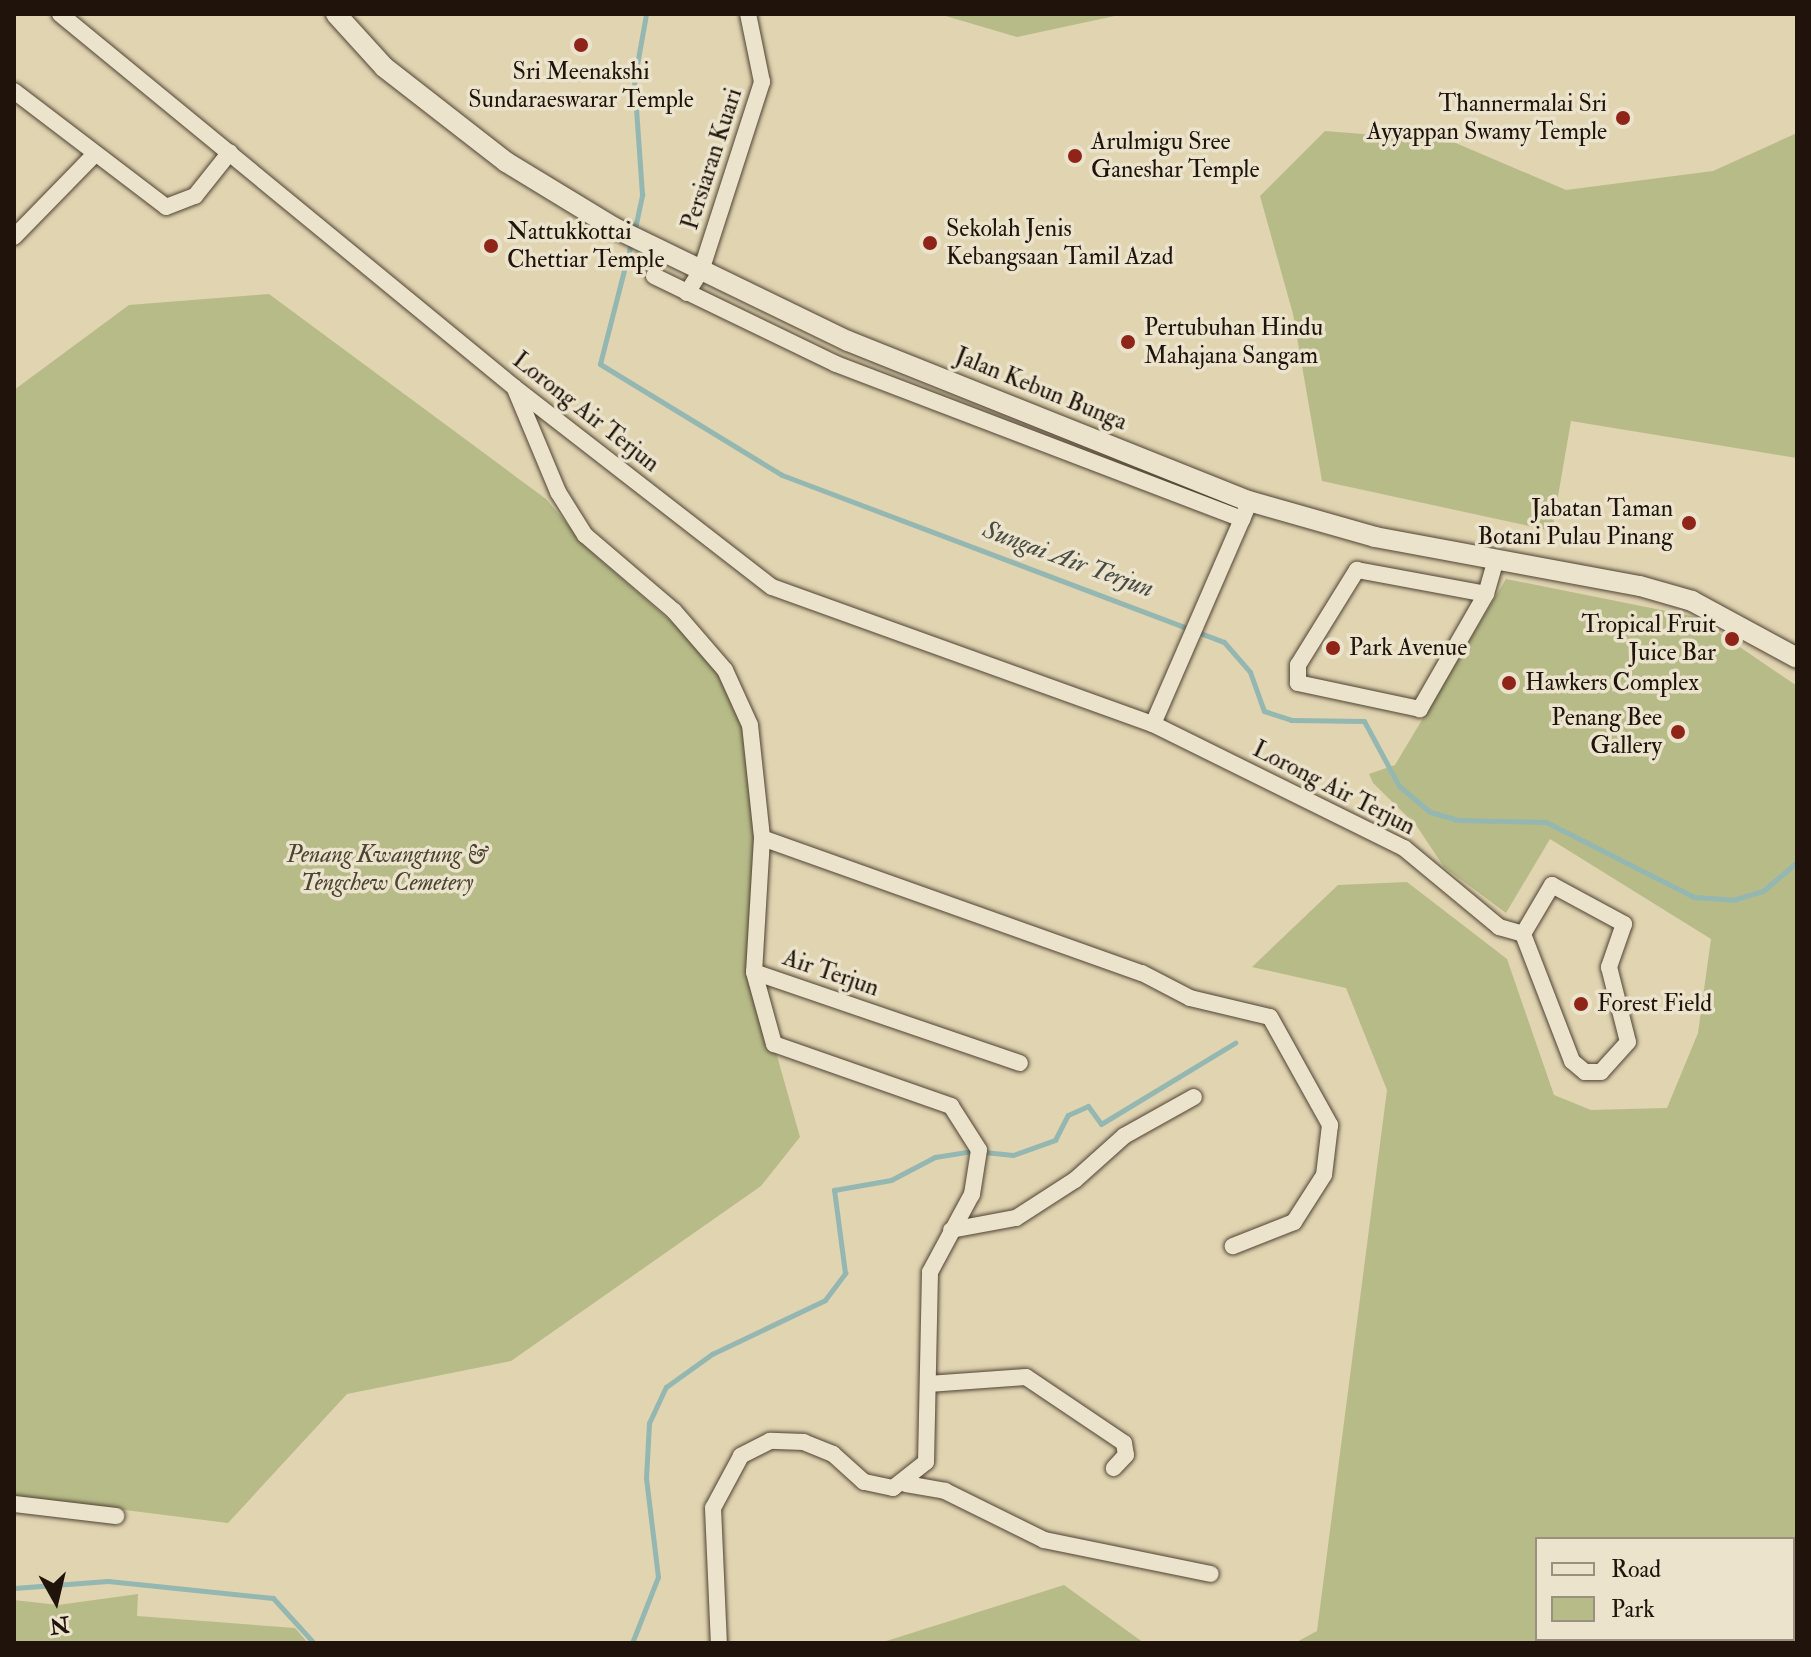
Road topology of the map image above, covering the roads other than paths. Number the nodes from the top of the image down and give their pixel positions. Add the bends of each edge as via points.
1 (60, 14) edge
2 (336, 14) edge
3 (748, 14) edge
4 (14, 91) edge
5 (230, 152) junction
6 (93, 156) junction
7 (14, 237) edge
8 (701, 271) junction
9 (654, 276) dead end
10 (687, 293) junction
11 (514, 387) junction
12 (1246, 510) junction
13 (1496, 559) junction
14 (1486, 594) junction
15 (1797, 658) edge
16 (1153, 724) junction
17 (762, 838) junction
18 (1523, 934) junction
19 (754, 972) junction
20 (1020, 1063) dead end
21 (1194, 1097) dead end
22 (951, 1230) junction
23 (1233, 1246) dead end
24 (928, 1384) junction
25 (926, 1462) junction
26 (1114, 1468) dead end
27 (906, 1484) junction
28 (945, 1491) junction
29 (14, 1504) edge
30 (116, 1516) dead end
31 (1211, 1574) dead end
32 (719, 1643) edge

1 - 5 street, Lorong Air Terjun
2 - 8 street, Jalan Kebun Bunga via 458,131 613,227
3 - 8 street, Persiaran Kuari via 762,82
4 - 6 street
5 - 6 street via 195,196 166,207
5 - 11 street, Lorong Air Terjun
6 - 7 street
8 - 10 street, Persiaran Kuari
8 - 12 street, Jalan Kebun Bunga via 848,341
9 - 10 street
10 - 12 street via 836,364
11 - 16 street, Lorong Air Terjun via 772,587
11 - 17 street, Air Terjun via 558,492 585,535 674,611 725,670 750,725
12 - 13 street, Jalan Kebun Bunga
12 - 16 street
13 - 14 street
13 - 15 street, Jalan Kebun Bunga via 1692,601
14 - 14 street via 1360,568 1298,665 1298,683 1424,706
16 - 18 street, Lorong Air Terjun via 1404,848 1499,927
17 - 19 street, Air Terjun
17 - 23 street via 1142,973 1190,998 1270,1017 1330,1125 1324,1175 1294,1222
18 - 18 street via 1572,1061 1592,1074 1612,1066 1628,1042 1609,967 1624,931 1621,918 1552,885
19 - 20 street, Air Terjun
19 - 22 street via 774,1044 951,1106 979,1156 972,1194
21 - 22 street via 1124,1136 1075,1180 1016,1218
22 - 24 street via 930,1272
24 - 25 street
24 - 26 street via 1026,1377 1124,1443 1126,1455
25 - 27 street
25 - 28 street
27 - 28 street
27 - 32 street via 864,1482 833,1454 804,1442 770,1441 741,1456 713,1508
28 - 31 street via 1044,1540
29 - 30 street

